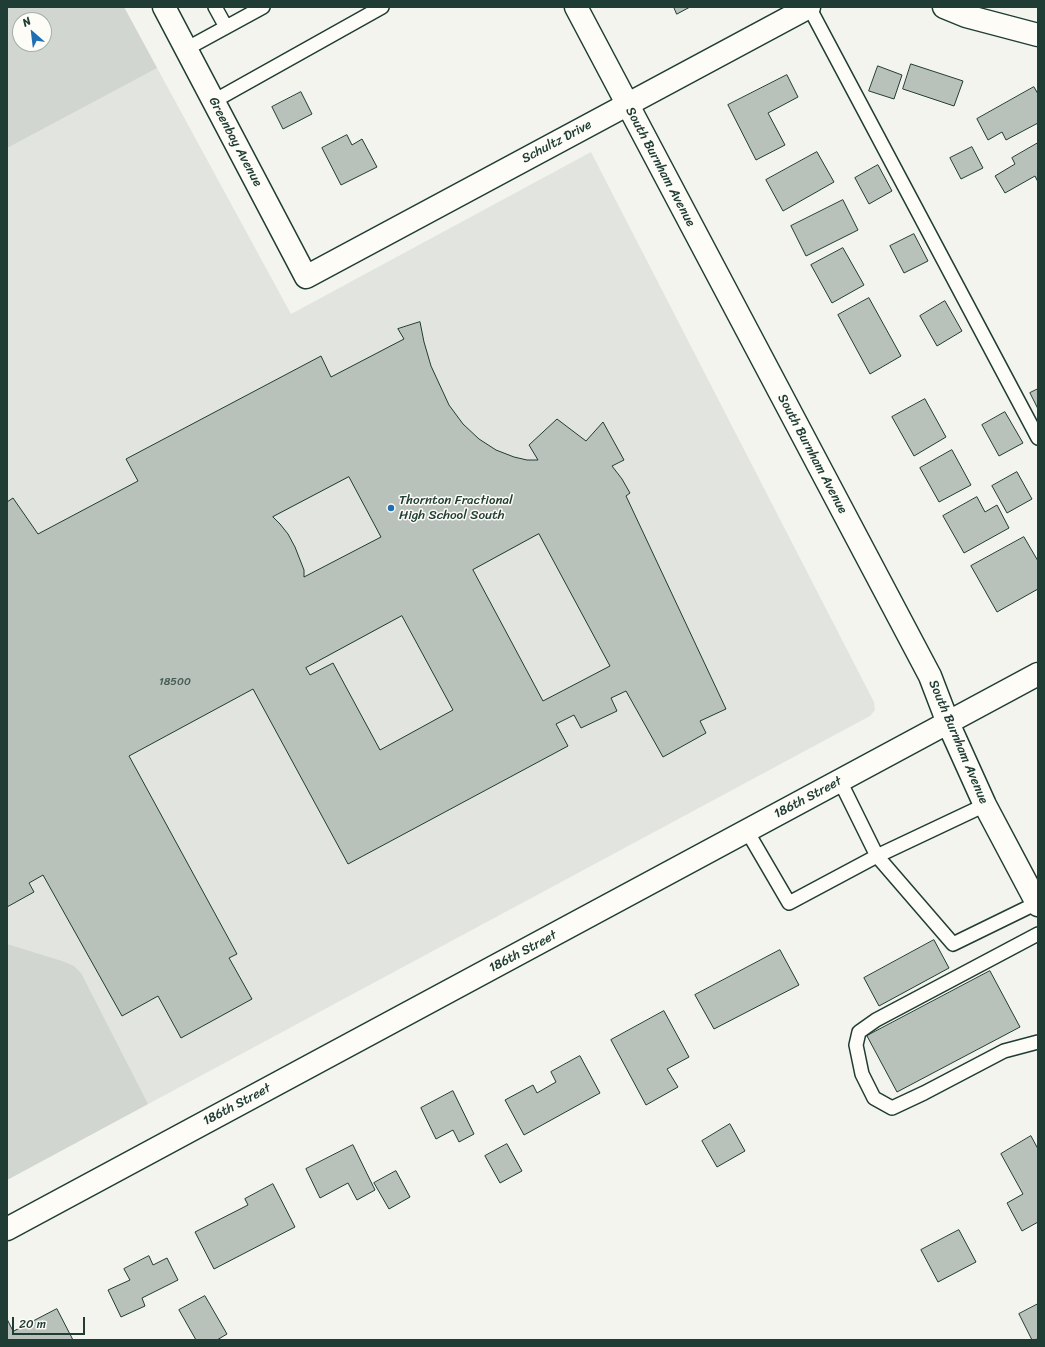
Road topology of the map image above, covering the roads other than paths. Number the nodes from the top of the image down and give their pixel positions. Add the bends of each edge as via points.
1 (164, 7) edge
2 (215, 7) edge
3 (263, 7) edge
4 (382, 7) edge
5 (576, 7) edge
6 (809, 7) edge
7 (944, 7) edge
8 (226, 28) junction
9 (1038, 35) edge
10 (186, 49) junction
11 (214, 102) junction
12 (627, 104) junction
13 (306, 277) joint
14 (1038, 438) edge
15 (1038, 674) edge
16 (948, 722) junction
17 (840, 781) junction
18 (985, 805) junction
19 (747, 831) junction
20 (877, 856) junction
21 (1038, 904) edge
22 (1038, 934) edge
23 (1038, 1042) edge
24 (7, 1229) edge

1 - 10 street, Greenbay Avenue
2 - 8 lane
3 - 8 lane
4 - 11 lane
5 - 12 street, South Burnham Avenue
6 - 12 street, Schultz Drive
6 - 14 lane
7 - 9 street via 966,16
8 - 10 lane
10 - 11 street, Greenbay Avenue
11 - 13 street, Greenbay Avenue
12 - 13 street, Schultz Drive
12 - 16 street, South Burnham Avenue via 930,676
15 - 16 street, 186th Street
16 - 17 street, 186th Street
16 - 18 street, South Burnham Avenue
17 - 19 street, 186th Street
17 - 20 lane
18 - 20 lane
18 - 21 street, South Burnham Avenue
19 - 20 lane via 789,903
19 - 24 street, 186th Street
20 - 21 lane via 953,944
22 - 23 lane via 876,1020 859,1032 856,1045 862,1074 874,1098 892,1108 1004,1051

